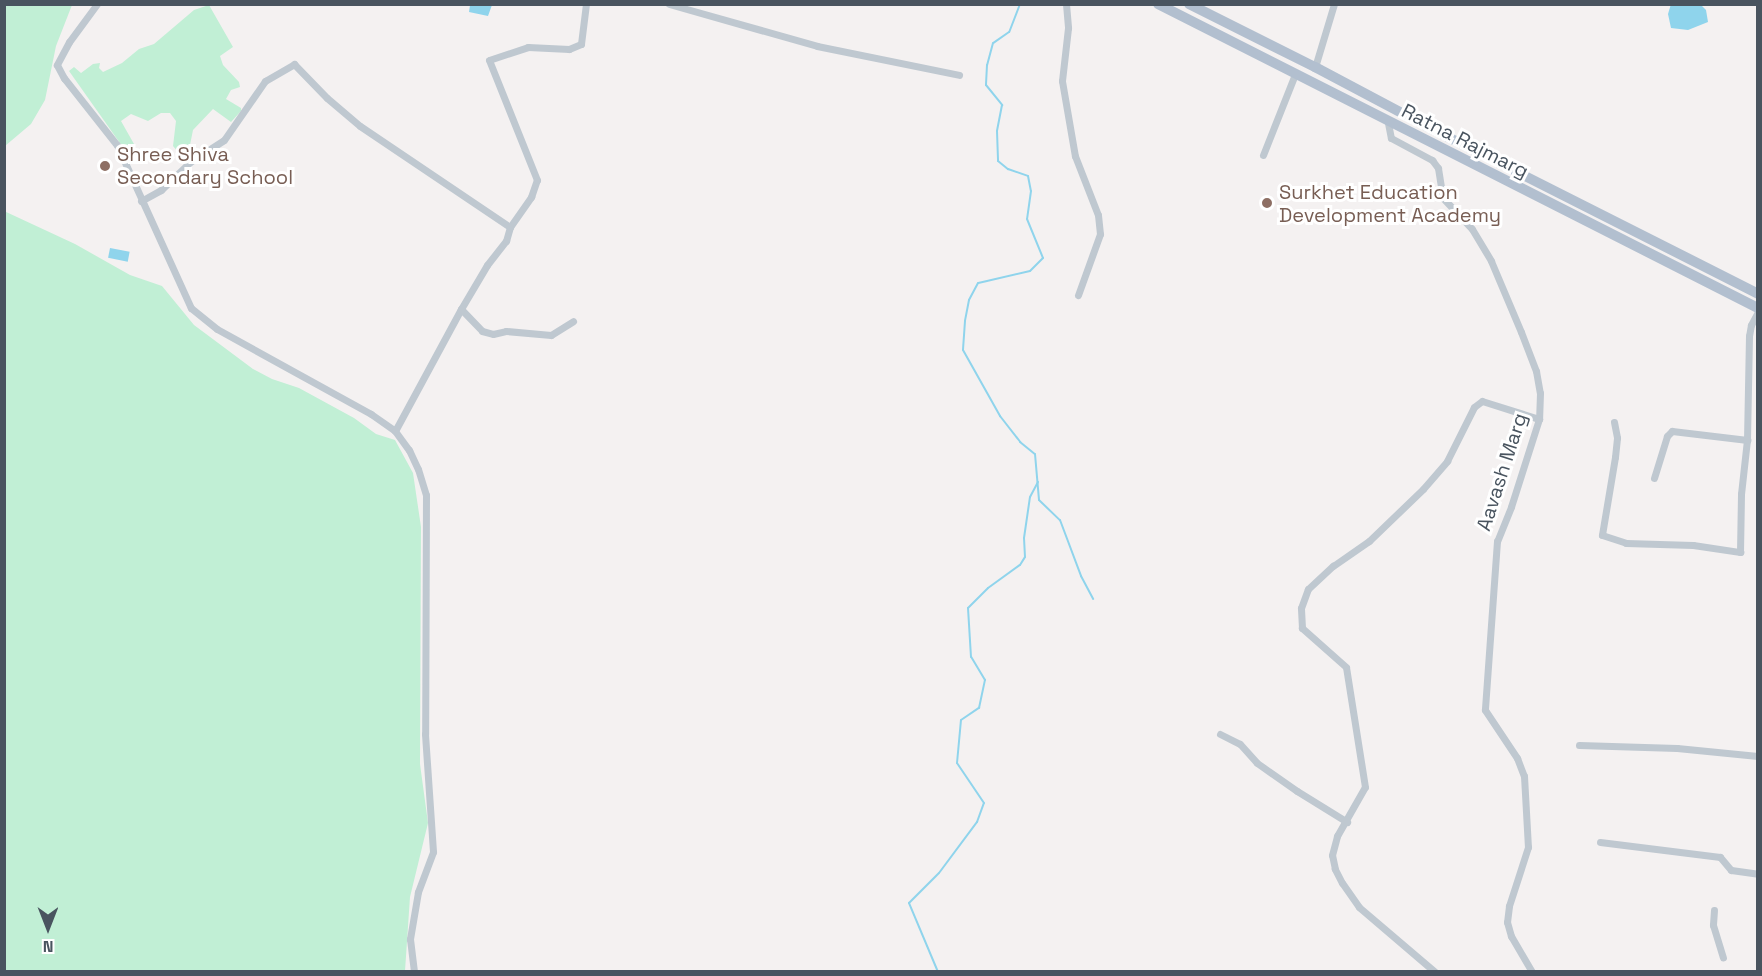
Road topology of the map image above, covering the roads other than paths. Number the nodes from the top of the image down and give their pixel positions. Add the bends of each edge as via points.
1 (97, 4) edge
2 (586, 4) edge
3 (669, 4) edge
4 (1066, 4) edge
5 (1158, 4) edge
6 (1189, 4) edge
7 (1334, 4) edge
8 (1316, 66) junction
9 (1295, 74) junction
10 (959, 75) dead end
11 (1388, 123) junction
12 (1263, 155) dead end
13 (141, 201) junction
14 (510, 227) junction
15 (1758, 294) edge
16 (1078, 295) dead end
17 (461, 309) junction
18 (1758, 310) edge
19 (573, 321) dead end
20 (1539, 419) junction
21 (1614, 422) dead end
22 (395, 431) junction
23 (1747, 440) junction
24 (1654, 477) dead end
25 (1220, 734) dead end
26 (1579, 745) dead end
27 (1758, 756) edge
28 (1347, 822) junction
29 (1600, 842) dead end
30 (1758, 874) edge
31 (1714, 910) dead end
32 (1723, 958) dead end
33 (414, 972) edge
34 (1435, 972) edge
35 (1532, 972) edge

1 - 13 street via 57,65 117,145
2 - 14 street via 581,44 569,49 528,47 489,60 537,180 531,198
3 - 10 street via 818,46
4 - 16 street via 1068,28 1062,81 1075,156 1098,215 1100,234
5 - 9 main road, Ratna Rajmarg
6 - 8 main road, Ratna Rajmarg
7 - 8 street
8 - 15 main road, Ratna Rajmarg via 1430,129
9 - 11 main road, Ratna Rajmarg
9 - 12 street
11 - 18 main road, Ratna Rajmarg
11 - 20 street, Aavash Marg via 1391,138 1438,168 1443,198 1472,229 1491,261 1536,371
13 - 14 street via 224,140 265,81 294,64 360,126
13 - 22 street via 191,308 217,329
14 - 17 street via 506,241
17 - 19 street via 482,331 493,334 506,331 552,335
17 - 22 street
18 - 23 street via 1749,336
20 - 28 street via 1482,402 1474,407 1456,448 1423,489 1369,541 1308,589 1301,609 1302,628 1346,667 1365,787
20 - 35 street, Aavash Marg via 1497,541 1485,710 1518,758 1524,776 1528,847 1507,922
21 - 23 street via 1615,457 1602,535 1626,543 1693,545 1740,552
22 - 33 street via 409,450 426,495 425,734 433,852 418,892 410,939
23 - 24 street via 1672,431
25 - 28 street via 1240,744 1257,764
26 - 27 street via 1677,748
28 - 34 street via 1337,836 1332,855 1342,883 1359,907
29 - 30 street via 1720,857 1731,870
31 - 32 street via 1713,925

